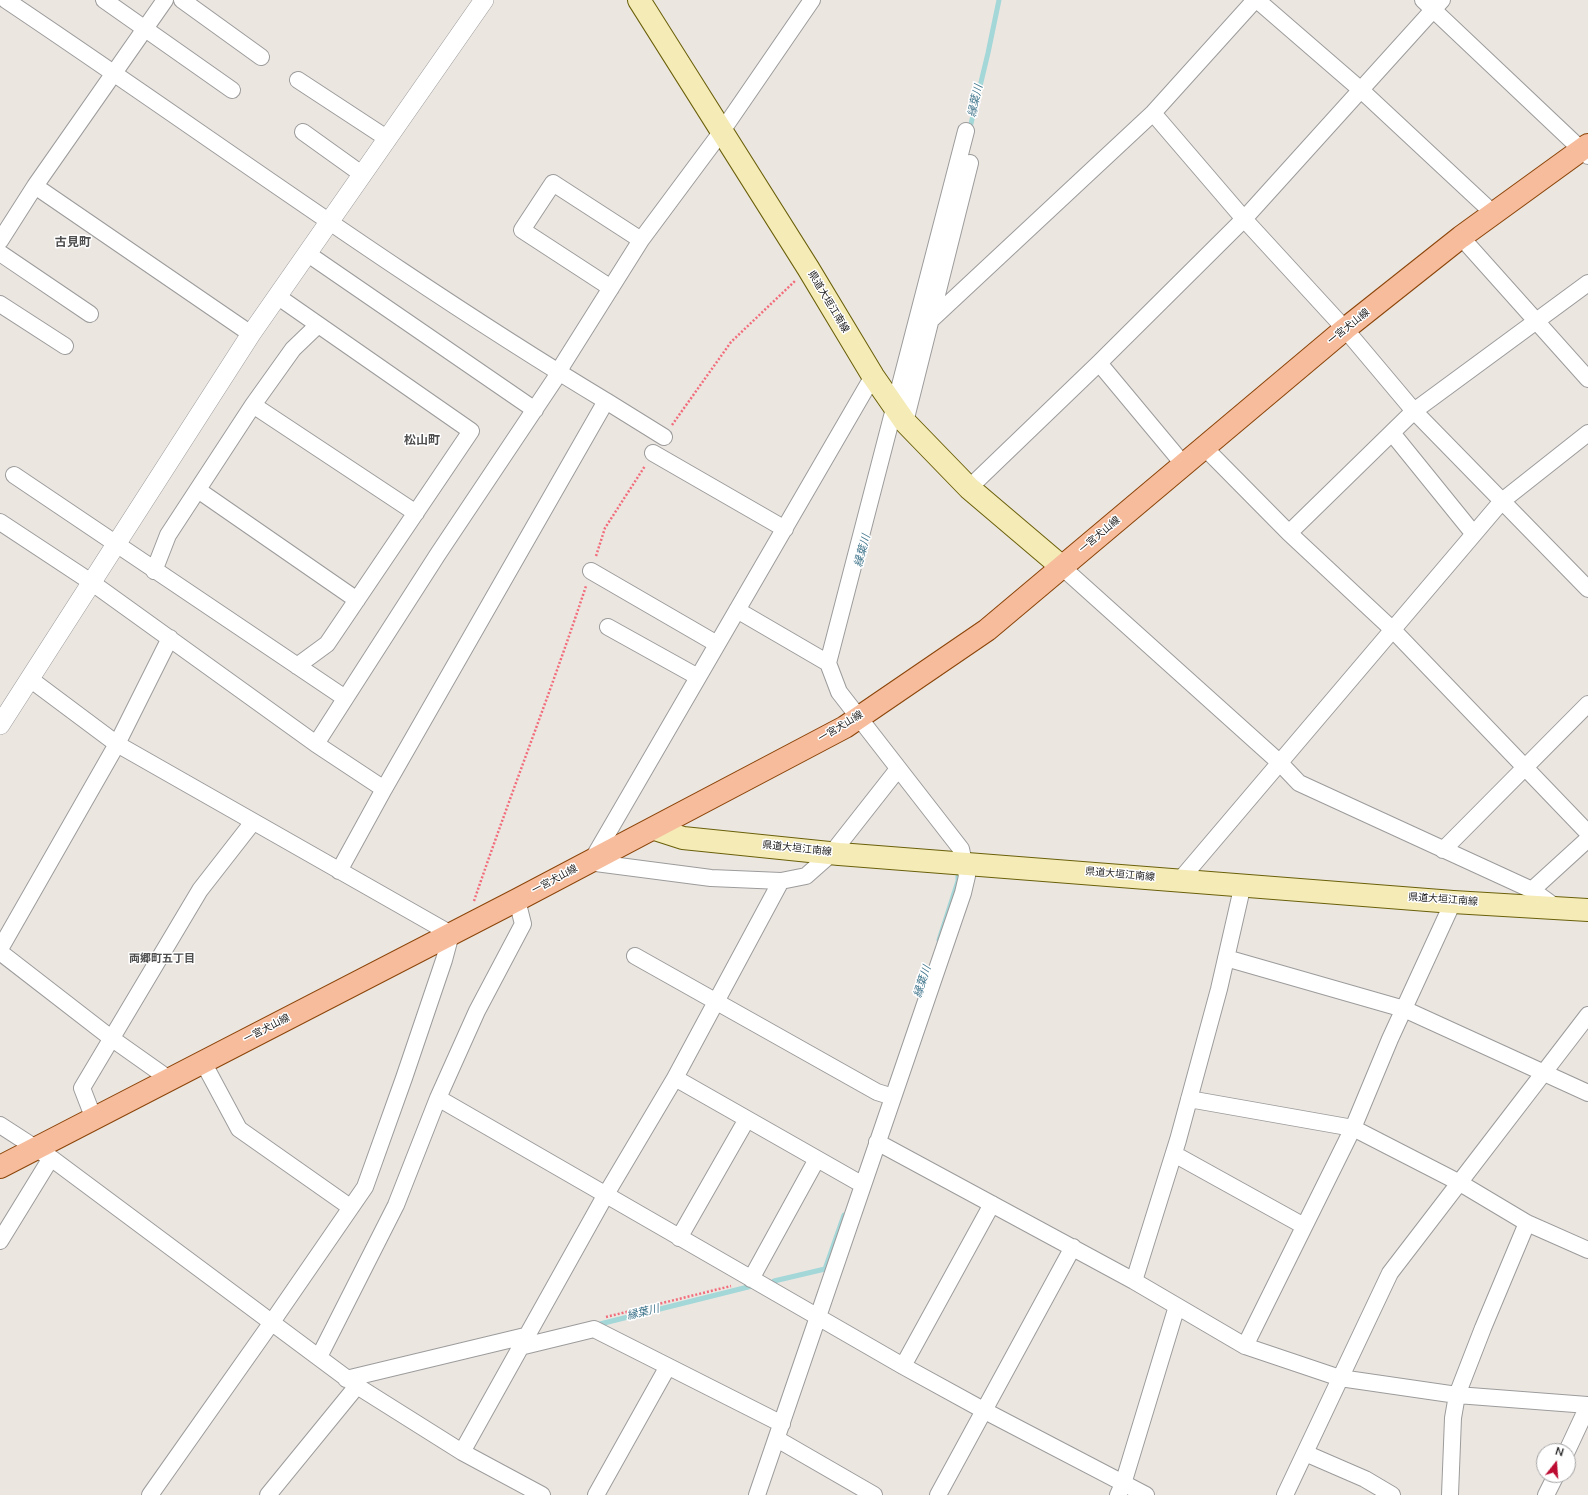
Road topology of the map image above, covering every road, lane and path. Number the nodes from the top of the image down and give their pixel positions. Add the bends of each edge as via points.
1 (6, 0) edge
2 (104, 0) edge
3 (165, 0) edge
4 (182, 0) edge
5 (484, 0) edge
6 (639, 0) edge
7 (812, 0) edge
8 (1256, 0) edge
9 (1433, 3) edge
10 (145, 28) junction
11 (262, 57) dead end
12 (114, 73) junction
13 (298, 80) dead end
14 (232, 90) dead end
15 (1361, 90) junction
16 (1153, 113) junction
17 (722, 131) junction
18 (966, 131) dead end
19 (303, 132) dead end
20 (388, 140) junction
21 (1586, 150) edge
22 (970, 163) dead end
23 (362, 176) junction
24 (35, 186) junction
25 (1493, 213) junction
26 (951, 214) junction
27 (1244, 219) junction
28 (330, 223) junction
29 (1461, 237) junction
30 (641, 240) junction
31 (0, 241) edge
32 (0, 253) edge
33 (308, 254) junction
34 (1588, 283) edge
35 (611, 288) junction
36 (277, 296) junction
37 (0, 304) edge
38 (926, 313) junction
39 (90, 314) dead end
40 (1536, 321) junction
41 (318, 325) junction
42 (1345, 329) junction
43 (251, 334) junction
44 (65, 346) dead end
45 (1099, 363) junction
46 (559, 373) junction
47 (873, 376) junction
48 (1588, 379) edge
49 (606, 401) junction
50 (253, 405) junction
51 (535, 410) junction
52 (1414, 411) junction
53 (900, 415) junction
54 (1392, 432) junction
55 (1588, 433) edge
56 (664, 437) dead end
57 (1205, 448) junction
58 (653, 453) dead end
59 (1184, 465) junction
60 (14, 475) dead end
61 (969, 488) junction
62 (198, 490) junction
63 (1502, 501) junction
64 (416, 513) junction
65 (0, 522) edge
66 (785, 529) junction
67 (1289, 533) junction
68 (1473, 533) junction
69 (115, 545) junction
70 (1062, 567) junction
71 (154, 571) junction
72 (591, 571) dead end
73 (91, 582) junction
74 (1588, 589) edge
75 (357, 600) junction
76 (737, 610) junction
77 (608, 627) dead end
78 (1393, 630) junction
79 (170, 638) junction
80 (717, 644) junction
81 (828, 663) junction
82 (297, 666) junction
83 (698, 677) junction
84 (30, 679) junction
85 (346, 698) junction
86 (1588, 704) edge
87 (3, 713) edge
88 (858, 718) junction
89 (117, 744) junction
90 (316, 744) junction
91 (1279, 762) junction
92 (1525, 768) junction
93 (898, 769) junction
94 (384, 789) junction
95 (253, 822) junction
96 (655, 828) junction
97 (1588, 833) edge
98 (1588, 839) edge
99 (1443, 850) junction
100 (832, 853) junction
101 (590, 861) junction
102 (965, 863) junction
103 (339, 871) junction
104 (1180, 880) junction
105 (781, 881) junction
106 (1243, 884) junction
107 (1532, 890) junction
108 (517, 900) junction
109 (1453, 902) junction
110 (1557, 908) junction
111 (1588, 910) edge
112 (451, 934) junction
113 (0, 950) edge
114 (635, 956) dead end
115 (1226, 958) junction
116 (717, 1002) junction
117 (1404, 1009) junction
118 (1588, 1015) edge
119 (111, 1038) junction
120 (203, 1062) junction
121 (1544, 1073) junction
122 (675, 1078) junction
123 (169, 1079) junction
124 (1588, 1093) edge
125 (894, 1097) junction
126 (438, 1098) junction
127 (1189, 1099) junction
128 (94, 1119) junction
129 (747, 1119) junction
130 (0, 1125) edge
131 (1353, 1128) junction
132 (877, 1142) junction
133 (43, 1154) junction
134 (1174, 1154) junction
135 (817, 1159) junction
136 (0, 1167) edge
137 (1460, 1183) junction
138 (863, 1185) junction
139 (606, 1196) junction
140 (992, 1204) junction
141 (350, 1207) junction
142 (1528, 1223) junction
143 (1304, 1226) junction
144 (679, 1238) junction
145 (0, 1241) edge
146 (1073, 1247) junction
147 (1588, 1250) edge
148 (752, 1280) junction
149 (1134, 1281) junction
150 (1177, 1306) junction
151 (817, 1317) junction
152 (601, 1318) dead end
153 (272, 1322) junction
154 (523, 1342) junction
155 (1245, 1346) junction
156 (319, 1357) junction
157 (903, 1366) junction
158 (668, 1368) junction
159 (1340, 1378) junction
160 (351, 1382) junction
161 (1457, 1395) junction
162 (1588, 1405) edge
163 (984, 1411) junction
164 (780, 1432) junction
165 (1571, 1443) edge
166 (462, 1452) junction
167 (1305, 1453) junction
168 (1552, 1483) edge
169 (1120, 1490) edge
170 (538, 1494) edge
171 (150, 1495) edge
172 (268, 1495) edge
173 (596, 1495) edge
174 (757, 1495) edge
175 (874, 1495) edge
176 (938, 1495) edge
177 (1146, 1495) edge
178 (1285, 1495) edge
179 (1392, 1495) edge
180 (1450, 1495) edge
181 (1546, 1495) edge

1 - 12 street
2 - 10 street
3 - 10 street
4 - 11 street
5 - 20 street
6 - 17 main road, 県道大垣江南線
7 - 17 street
8 - 15 street
8 - 16 street
9 - 15 street
9 - 21 street
10 - 12 street
10 - 14 street
12 - 24 street
12 - 28 street
13 - 20 street
15 - 25 street
15 - 27 street
16 - 27 street
16 - 38 street
17 - 30 street
17 - 47 main road, 県道大垣江南線
18 - 26 street
19 - 23 street
20 - 23 street
21 - 25 main road, 一宮犬山線
22 - 26 street
23 - 28 street
24 - 31 street
24 - 43 street
25 - 29 main road, 一宮犬山線
26 - 38 street
27 - 42 street
27 - 45 street
28 - 33 street
28 - 46 street
29 - 40 street
29 - 42 main road, 一宮犬山線
30 - 35 street
30 - 35 street via 552,183 522,230
32 - 39 street
33 - 36 street
33 - 51 street
34 - 40 street
35 - 46 street
36 - 41 street
36 - 43 street
37 - 44 street
38 - 53 street
40 - 48 street
40 - 52 street
41 - 50 street via 293,349
41 - 64 street via 471,431
42 - 52 street
42 - 57 main road, 一宮犬山線
43 - 69 street
45 - 59 street
45 - 61 street
46 - 49 street
46 - 51 street
47 - 53 main road, 県道大垣江南線
47 - 66 street
49 - 56 street
49 - 94 street
50 - 62 street
50 - 64 street
51 - 85 street via 438,554
52 - 54 street
52 - 63 street
53 - 61 main road, 県道大垣江南線
53 - 81 street
54 - 67 street
54 - 68 street
55 - 63 street
57 - 59 main road, 一宮犬山線
57 - 67 street
58 - 66 street
59 - 70 main road, 一宮犬山線
60 - 69 street
61 - 70 main road, 県道大垣江南線
62 - 71 street via 168,535
62 - 75 street
63 - 68 street
63 - 74 street
64 - 75 street
65 - 73 street
66 - 76 street
67 - 78 street
68 - 78 street
69 - 71 street
69 - 73 street
70 - 88 main road, 一宮犬山線 via 987,630
70 - 91 street
71 - 82 street
72 - 80 street
73 - 79 street
73 - 84 street
75 - 82 street via 327,644
76 - 80 street
76 - 81 street
77 - 83 street
78 - 91 street
78 - 92 street
79 - 89 street
79 - 90 street
80 - 83 street
81 - 88 street via 839,692
82 - 85 street
83 - 101 street
84 - 87 street
84 - 89 street
85 - 90 street
86 - 92 street
88 - 93 street
88 - 96 main road, 一宮犬山線
89 - 95 street
89 - 113 street
90 - 94 street
91 - 99 street via 1299,783
91 - 104 street
92 - 97 street
92 - 99 street
93 - 100 street
93 - 102 street via 960,849
94 - 103 street
95 - 103 street
95 - 119 street via 200,890
96 - 100 main road, 県道大垣江南線 via 683,838
96 - 101 main road, 一宮犬山線
98 - 107 street
99 - 107 street
100 - 102 main road, 県道大垣江南線
100 - 105 street via 806,876
101 - 105 street via 711,878
101 - 108 main road, 一宮犬山線
102 - 104 main road, 県道大垣江南線
102 - 125 street via 963,893
103 - 112 street
104 - 106 main road, 県道大垣江南線
105 - 116 street
106 - 109 main road, 県道大垣江南線
106 - 115 street
107 - 110 street
108 - 112 main road, 一宮犬山線
108 - 126 street via 523,924 477,1011
109 - 110 main road, 県道大垣江南線
109 - 117 street
110 - 111 main road, 県道大垣江南線
112 - 120 main road, 一宮犬山線
112 - 141 street via 365,1187
113 - 119 street
114 - 116 street
115 - 117 street
115 - 127 street
116 - 122 street
116 - 125 street via 877,1092
117 - 121 street
117 - 131 street
118 - 121 street
119 - 123 street
119 - 128 street via 82,1088
120 - 123 main road, 一宮犬山線
120 - 141 street via 239,1129
121 - 124 street
121 - 137 street
122 - 129 street
122 - 139 street
123 - 128 main road, 一宮犬山線
125 - 132 street
126 - 139 street
126 - 156 street via 396,1206
127 - 131 street
127 - 134 street
128 - 133 main road, 一宮犬山線
129 - 135 street
129 - 144 street
130 - 133 street
131 - 137 street
131 - 143 street
132 - 138 street
132 - 140 street
133 - 136 main road, 一宮犬山線
133 - 145 street
133 - 153 street
134 - 143 street
134 - 149 street
135 - 138 street
135 - 148 street
137 - 142 street
137 - 159 street via 1390,1273
138 - 151 street
139 - 144 street
139 - 154 street
140 - 146 street
140 - 157 street
141 - 153 street
142 - 147 street
142 - 161 street
143 - 155 street
144 - 148 street
146 - 149 street
146 - 163 street
148 - 151 street
148 - 152 path
149 - 150 street
150 - 155 street
150 - 169 street
151 - 157 street
151 - 164 street
153 - 156 street
153 - 171 street
154 - 158 street via 594,1330
154 - 160 street
154 - 166 street
155 - 159 street
156 - 160 street
157 - 163 street
158 - 164 street
158 - 173 street
159 - 161 street
159 - 167 street
160 - 166 street
160 - 172 street
161 - 162 street
161 - 180 street via 1453,1418
162 - 165 street
163 - 169 street
163 - 176 street
164 - 174 street
164 - 175 street
166 - 170 street
167 - 178 street
167 - 179 street via 1365,1479
168 - 181 street
169 - 177 street

